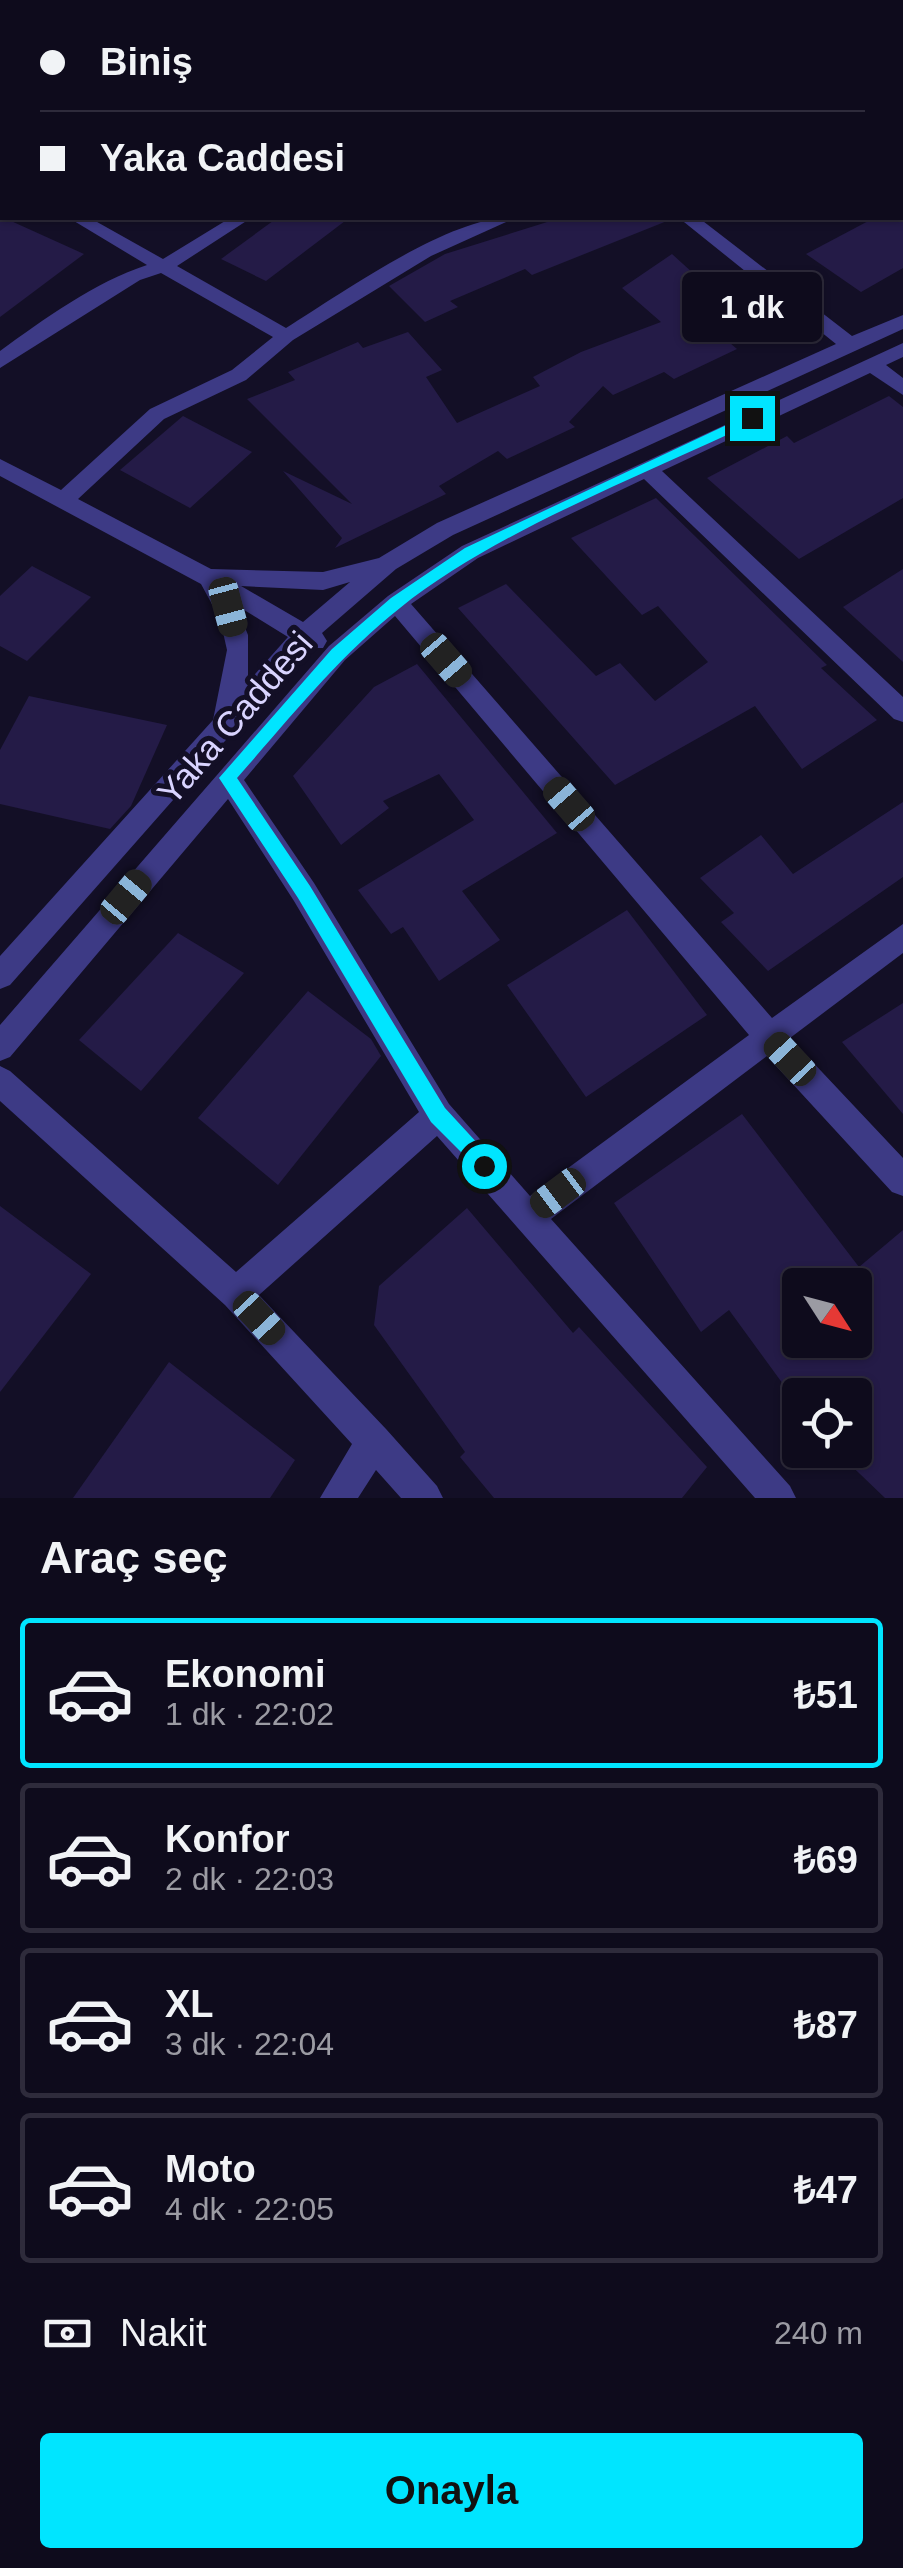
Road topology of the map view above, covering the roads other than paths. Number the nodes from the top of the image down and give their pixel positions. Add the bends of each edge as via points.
1 (82, 220) edge
2 (239, 220) edge
3 (501, 220) edge
4 (691, 220) edge
5 (166, 265) junction
6 (903, 320) edge
7 (286, 336) junction
8 (848, 344) junction
9 (903, 350) edge
10 (0, 361) edge
11 (872, 364) junction
12 (903, 388) edge
13 (0, 467) edge
14 (645, 468) junction
15 (64, 499) junction
16 (388, 564) junction
17 (206, 576) junction
18 (396, 602) junction
19 (304, 634) junction
20 (337, 653) junction
21 (903, 712) edge
22 (222, 729) junction
23 (228, 778) junction
24 (903, 937) edge
25 (5, 961) edge
26 (767, 1034) junction
27 (0, 1047) edge
28 (0, 1081) edge
29 (438, 1115) junction
30 (903, 1182) edge
31 (529, 1216) junction
32 (236, 1294) junction
33 (374, 1441) junction
34 (338, 1498) edge
35 (425, 1498) edge
36 (778, 1498) edge

1 - 5 street
2 - 5 street
3 - 7 street via 425,252
4 - 8 street
5 - 7 street
5 - 10 street via 133,276
6 - 8 street, Yaka Caddesi
7 - 15 street via 239,376 158,414
8 - 16 street, Yaka Caddesi via 445,530
9 - 11 street, Yaka Caddesi
11 - 12 street
11 - 14 street, Yaka Caddesi
13 - 15 street
14 - 18 street, Yaka Caddesi via 470,552
14 - 21 street
15 - 17 street
16 - 17 street via 323,581
16 - 19 street, Yaka Caddesi
17 - 19 street
17 - 22 street via 228,607 242,664
18 - 20 street, Yaka Caddesi
18 - 26 street
19 - 20 street
19 - 22 street, Yaka Caddesi
20 - 23 street, Yaka Caddesi
22 - 25 street, Yaka Caddesi
23 - 27 street, Yaka Caddesi
23 - 29 street
24 - 26 street
26 - 30 street
26 - 31 street
28 - 32 street
29 - 31 street
29 - 32 street
31 - 36 street
32 - 33 street
33 - 34 street
33 - 35 street

